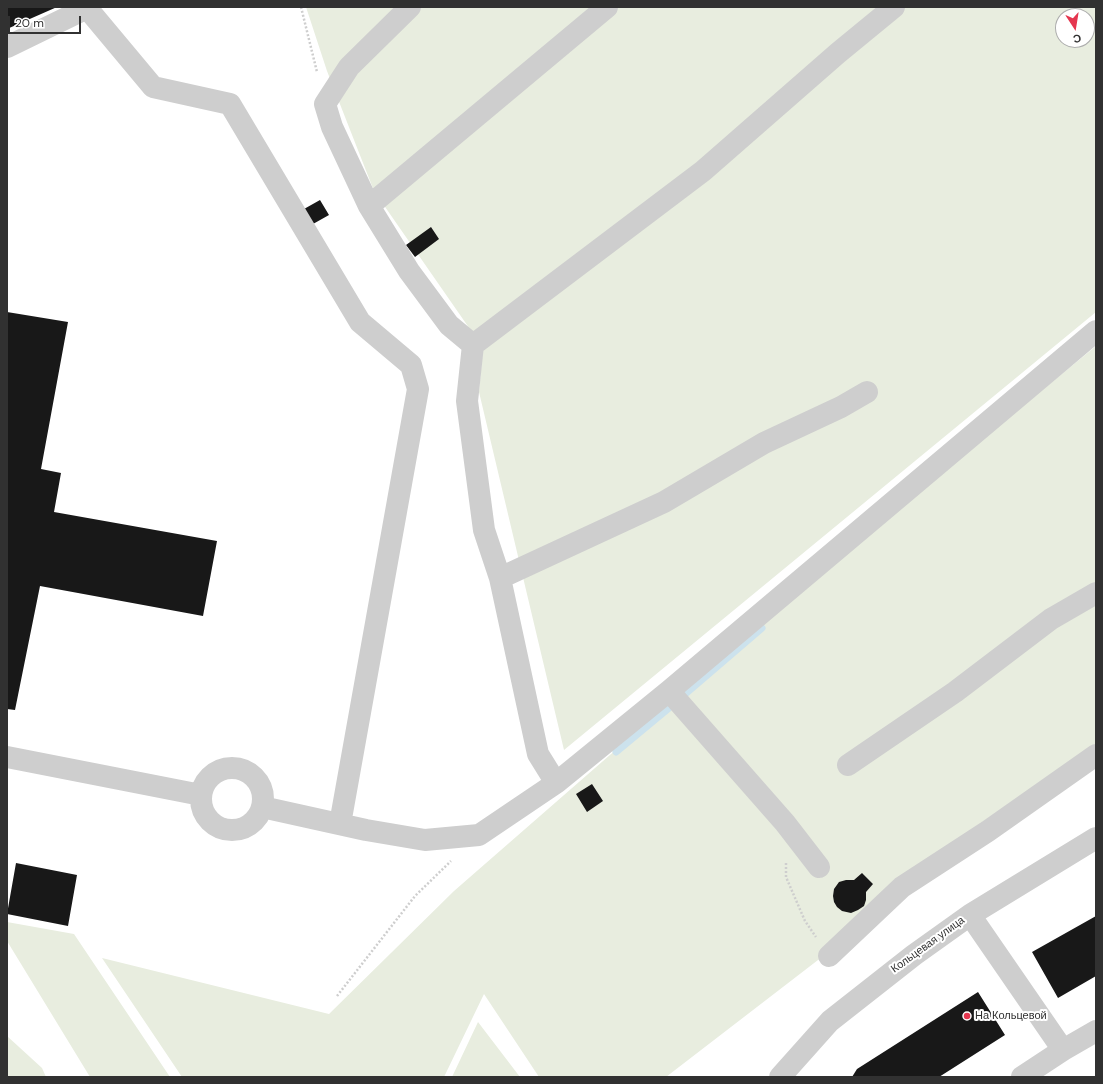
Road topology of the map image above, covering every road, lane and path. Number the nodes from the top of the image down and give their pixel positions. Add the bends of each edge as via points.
1 (88, 7) edge
2 (301, 7) edge
3 (410, 7) edge
4 (607, 7) edge
5 (894, 7) edge
6 (7, 47) edge
7 (325, 104) junction
8 (369, 206) junction
9 (1096, 331) edge
10 (473, 345) junction
11 (867, 392) dead end
12 (500, 578) junction
13 (1096, 594) edge
14 (668, 691) junction
15 (1096, 755) edge
16 (7, 757) edge
17 (848, 764) dead end
18 (556, 783) junction
19 (201, 795) junction
20 (262, 807) junction
21 (340, 824) junction
22 (1096, 838) edge
23 (452, 860) dead end
24 (786, 861) dead end
25 (818, 867) dead end
26 (970, 915) junction
27 (829, 956) joint
28 (338, 996) dead end
29 (1096, 1031) edge
30 (1062, 1050) junction
31 (780, 1077) edge
32 (1022, 1077) edge

1 - 6 street
1 - 21 street via 153,87 230,104 360,322 411,365 418,389
2 - 7 path
3 - 7 street via 349,67
4 - 8 street
5 - 10 street via 703,171
7 - 8 street via 332,127
8 - 10 street via 409,271 449,325
9 - 14 street
10 - 12 street via 467,402 484,530
11 - 12 street via 764,443 664,502
12 - 18 street via 538,754
13 - 17 street via 1051,619 955,692
14 - 18 street
14 - 25 street via 785,823
15 - 27 street via 988,831 902,887
16 - 19 street
18 - 21 street via 479,835 425,840
19 - 20 street via 205,815 221,828 243,829 258,817
19 - 20 street via 206,782 214,773 236,768 254,776 261,786
20 - 21 street
22 - 26 street, Кольцевая улица
23 - 28 path via 415,896
24 - 27 path via 786,877 805,921
26 - 30 street
26 - 31 street, Кольцевая улица via 830,1021
29 - 30 street
30 - 32 street

